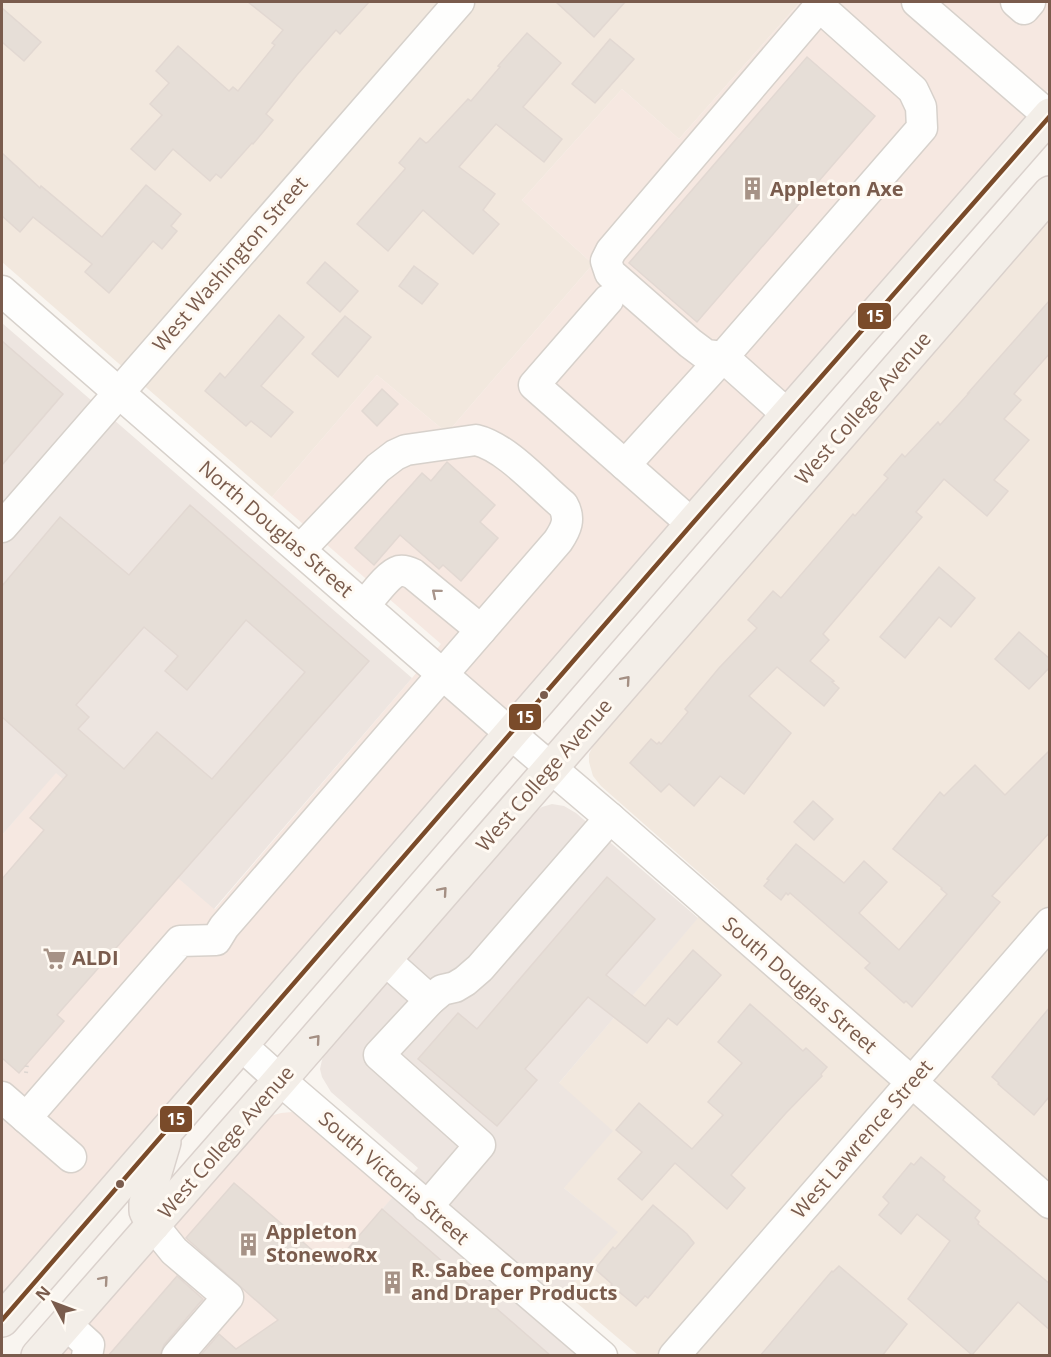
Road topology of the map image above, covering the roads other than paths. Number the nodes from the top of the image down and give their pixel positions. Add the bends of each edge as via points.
1 (459, 2) edge
2 (918, 2) edge
3 (1016, 2) edge
4 (1030, 2) edge
5 (821, 4) edge
6 (948, 11) edge
7 (1049, 116) edge
8 (1050, 193) edge
9 (2, 291) edge
10 (608, 300) dead end
11 (723, 357) junction
12 (118, 392) junction
13 (788, 415) junction
14 (626, 465) junction
15 (692, 524) junction
16 (2, 527) edge
17 (300, 550) junction
18 (364, 606) junction
19 (481, 630) junction
20 (443, 674) junction
21 (511, 734) junction
22 (550, 768) junction
23 (610, 818) junction
24 (1050, 923) edge
25 (384, 959) junction
26 (430, 1000) junction
27 (241, 1046) junction
28 (280, 1080) junction
29 (911, 1082) junction
30 (2, 1096) edge
31 (26, 1119) junction
32 (168, 1129) junction
33 (71, 1157) dead end
34 (1050, 1203) edge
35 (427, 1207) junction
36 (153, 1225) junction
37 (2, 1320) edge
38 (66, 1324) junction
39 (38, 1356) edge
40 (87, 1356) edge
41 (177, 1356) edge
42 (602, 1356) edge
43 (674, 1356) edge

1 - 12 street, West Washington Street
2 - 6 street
3 - 4 street via 1024,9
5 - 11 street via 913,90 921,107 922,128
5 - 11 street via 606,261 610,273 690,343 706,355
6 - 7 street
7 - 13 main road
22 -> 8 main road, West College Avenue
9 - 12 street, North Douglas Street
10 - 14 street via 534,385
11 - 13 street
11 - 14 street
12 - 16 street, West Washington Street
12 - 17 street, North Douglas Street
13 - 15 main road
14 - 15 street
15 - 21 main road
17 - 18 street, North Douglas Street
17 - 19 street via 395,454 476,440 486,442 563,506 567,521 558,541
19 -> 18 street via 407,571 392,575
18 - 20 street, North Douglas Street
19 - 20 street
20 - 21 street, North Douglas Street
20 - 31 street via 216,940 180,940
21 - 22 street, North Douglas Street
21 - 27 main road
22 - 23 street, South Douglas Street
25 -> 22 main road, West College Avenue
23 - 26 street via 480,968
23 - 29 street, South Douglas Street
24 - 29 street, West Lawrence Street
25 - 26 street
28 -> 25 main road, West College Avenue
26 - 35 street via 379,1055 480,1145
27 - 28 street, South Victoria Street
27 - 32 main road
28 - 35 street, South Victoria Street
28 - 36 main road, West College Avenue
29 - 34 street, South Douglas Street
29 - 43 street, West Lawrence Street
30 - 31 street
31 - 33 street
32 - 36 main road via 146,1203
32 - 37 main road
35 - 42 street, South Victoria Street
38 -> 36 main road, West College Avenue
36 - 41 street via 174,1251 228,1297
38 - 39 main road, West College Avenue
38 - 40 street via 89,1345

